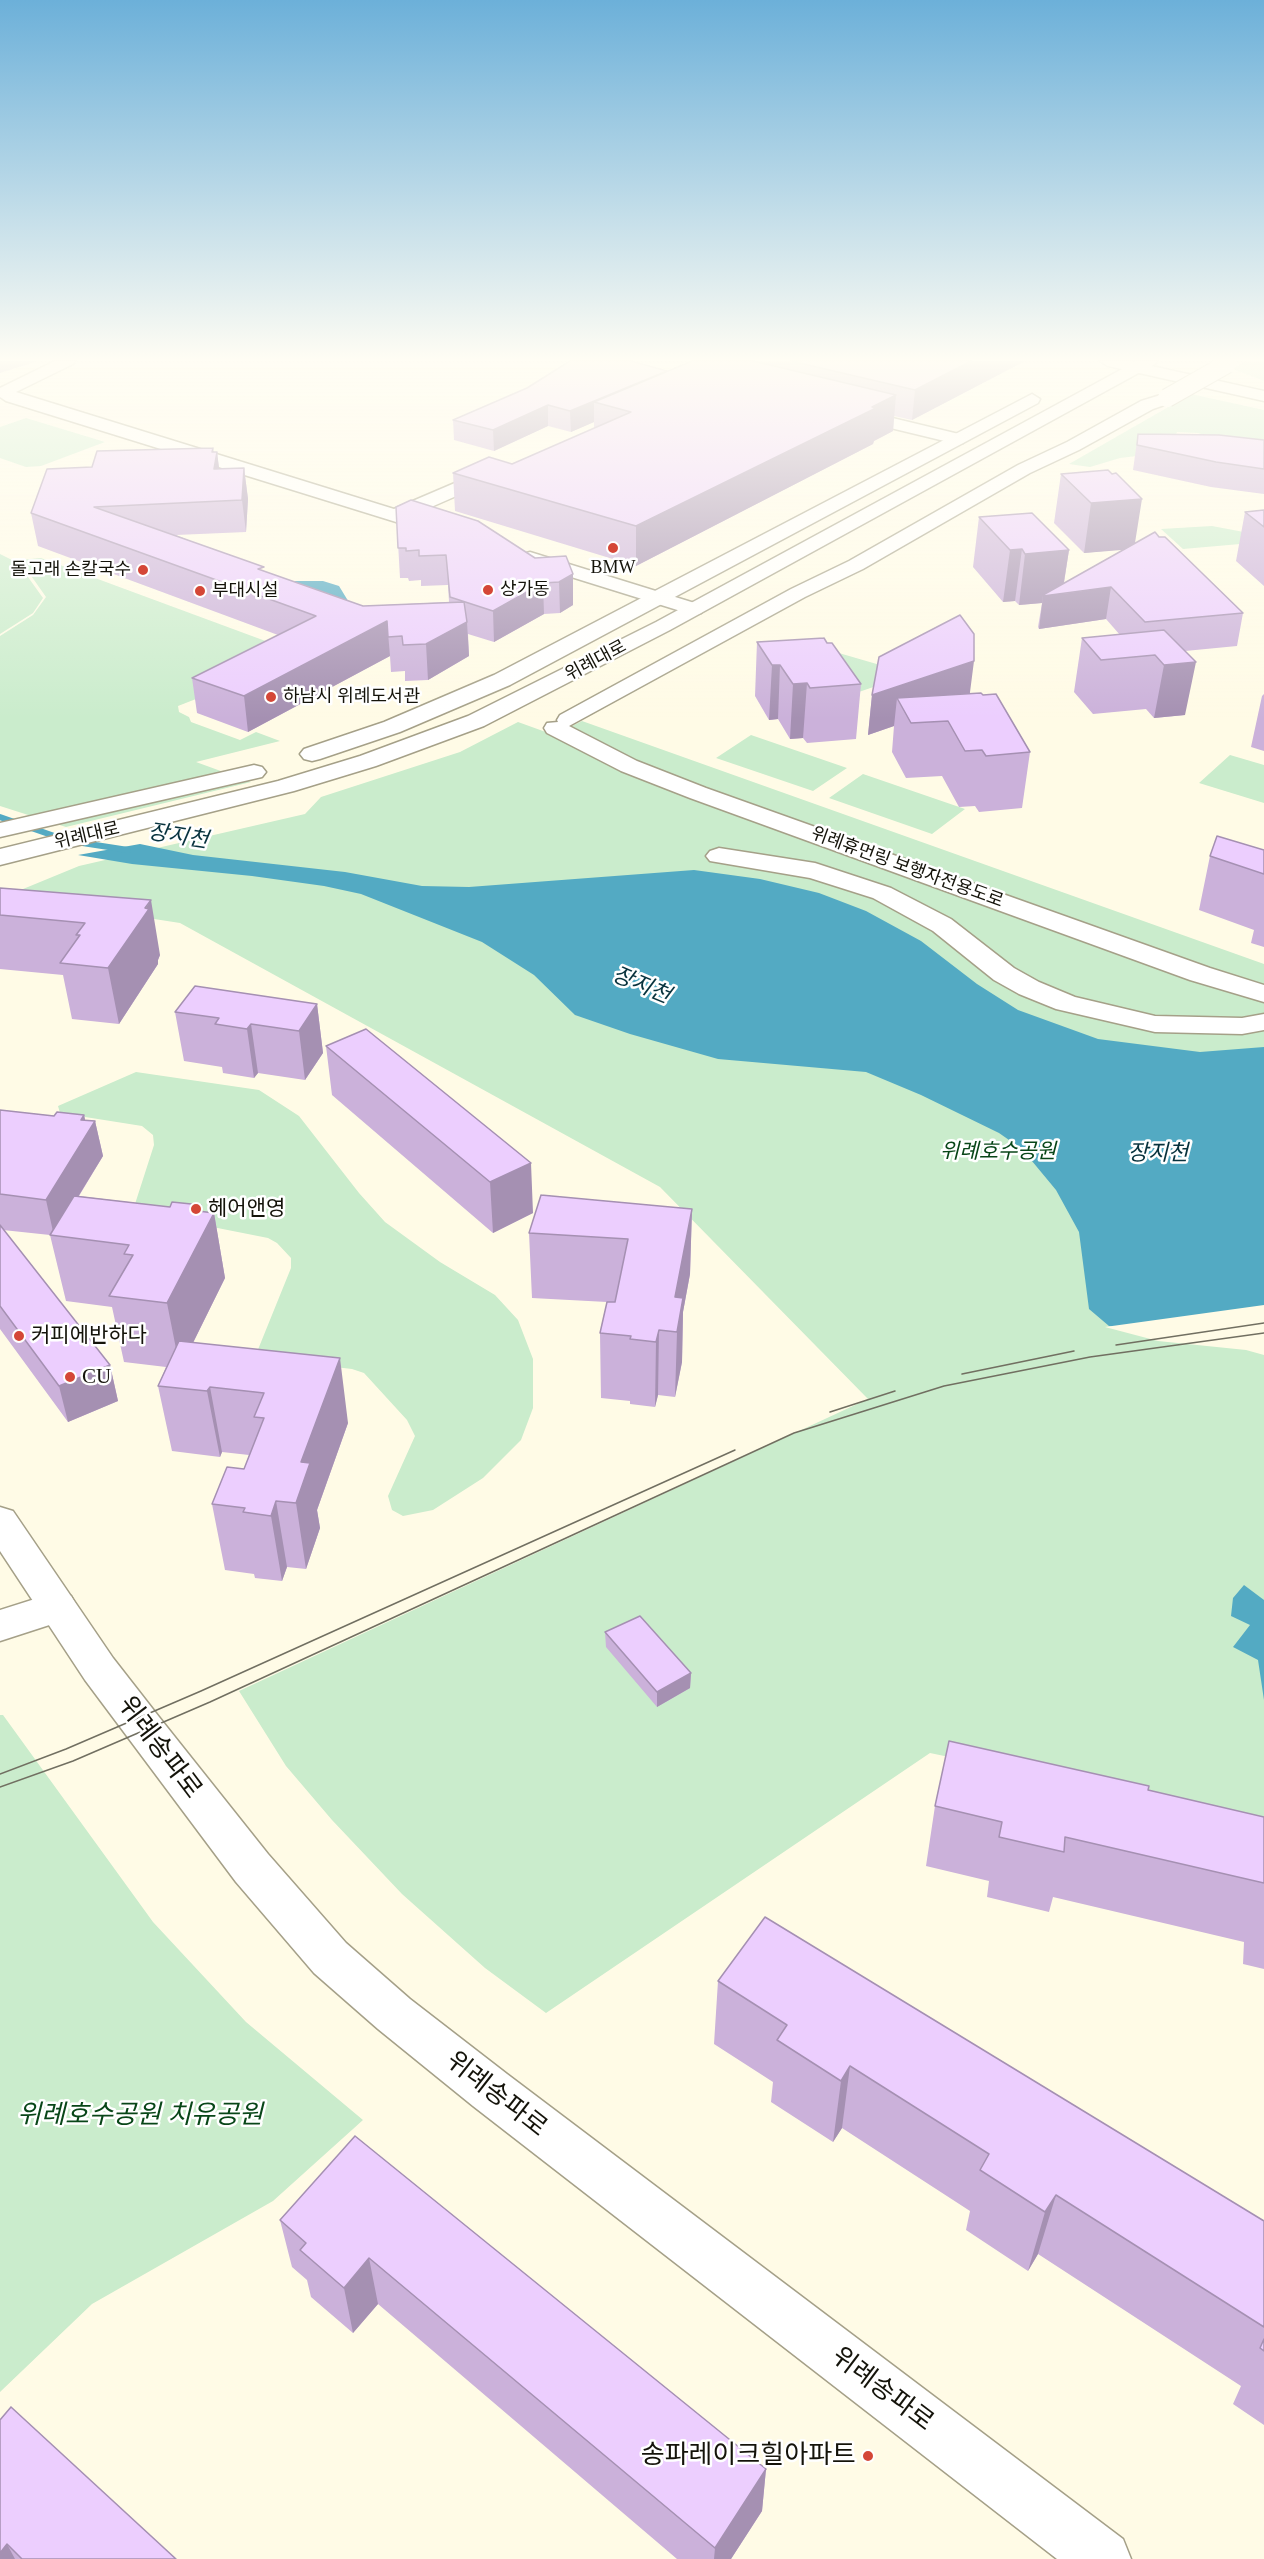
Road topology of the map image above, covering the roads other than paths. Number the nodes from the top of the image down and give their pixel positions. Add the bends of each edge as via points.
1 (280, 480) edge
2 (477, 480) edge
3 (878, 480) edge
4 (930, 480) edge
5 (1004, 480) edge
6 (395, 516) junction
7 (451, 533) edge
8 (752, 547) junction
9 (517, 554) edge
10 (746, 581) junction
11 (658, 598) junction
12 (694, 609) junction
13 (294, 760) dead end
14 (271, 775) junction
15 (0, 830) edge
16 (719, 856) dead end
17 (0, 857) edge
18 (1264, 994) edge
19 (1264, 1022) edge
20 (0, 1521) edge
21 (57, 1607) junction
22 (0, 1626) edge
23 (1103, 2559) edge

1 - 6 street
2 - 6 street
3 - 8 street, 위례대로
4 - 10 street, 위례대로
5 - 18 street, 위례휴먼링 보행자전용도로, bridge via 562,724 629,766 698,793
6 - 7 street
8 - 10 street via 756,559 729,577
8 - 11 street, 위례대로
9 - 11 street
10 - 12 street, 위례대로
11 - 12 street
11 - 13 street, 위례대로 via 452,703
12 - 14 street, 위례대로 via 476,721 368,761
14 - 15 street, 위례대로
14 - 17 street, 위례대로
16 - 19 street, 위례휴먼링 보행자전용도로 via 815,872 882,893 935,921 1004,974 1066,1004 1155,1024 1242,1026
20 - 21 street, 위례송파로
21 - 22 street
21 - 23 street, 위례송파로 via 158,1748 252,1868 330,1958 490,2090

